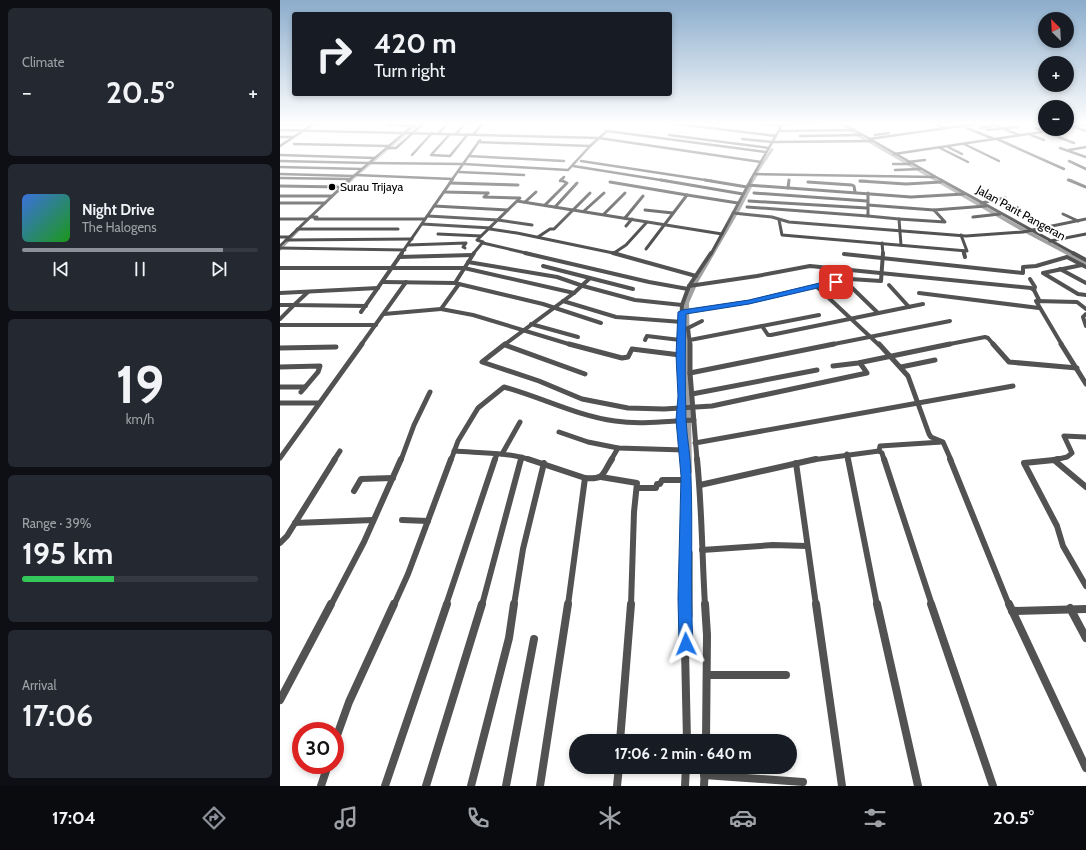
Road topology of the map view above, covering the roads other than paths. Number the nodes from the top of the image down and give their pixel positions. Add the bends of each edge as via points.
1 (373, 160) edge
2 (467, 160) edge
3 (539, 160) edge
4 (578, 160) edge
5 (745, 160) edge
6 (903, 160) edge
7 (925, 160) dead end
8 (963, 160) edge
9 (996, 160) edge
10 (1043, 160) edge
11 (280, 161) edge
12 (564, 161) dead end
13 (581, 161) dead end
14 (999, 161) dead end
15 (1069, 161) dead end
16 (760, 162) joint
17 (968, 162) dead end
18 (369, 163) junction
19 (908, 163) junction
20 (464, 164) junction
21 (893, 164) dead end
22 (573, 166) junction
23 (280, 167) edge
24 (362, 168) junction
25 (921, 169) junction
26 (1064, 169) dead end
27 (1086, 169) edge
28 (895, 170) dead end
29 (459, 172) junction
30 (280, 174) edge
31 (754, 174) junction
32 (357, 175) junction
33 (524, 175) dead end
34 (667, 175) junction
35 (564, 177) dead end
36 (280, 178) edge
37 (935, 178) junction
38 (350, 180) junction
39 (660, 180) junction
40 (789, 180) dead end
41 (1068, 180) dead end
42 (452, 181) junction
43 (860, 181) dead end
44 (942, 181) junction
45 (610, 182) dead end
46 (577, 184) dead end
47 (518, 185) dead end
48 (280, 186) edge
49 (747, 186) junction
50 (341, 187) junction
51 (1086, 187) edge
52 (788, 188) junction
53 (808, 189) junction
54 (444, 192) junction
55 (536, 192) dead end
56 (855, 192) junction
57 (590, 193) dead end
58 (604, 193) dead end
59 (625, 193) dead end
60 (754, 193) dead end
61 (868, 193) junction
62 (743, 194) junction
63 (964, 194) junction
64 (687, 195) junction
65 (280, 196) edge
66 (332, 196) junction
67 (643, 196) dead end
68 (807, 196) junction
69 (1005, 198) dead end
70 (517, 201) junction
71 (749, 201) dead end
72 (525, 202) junction
73 (280, 203) edge
74 (325, 203) junction
75 (738, 203) junction
76 (806, 204) junction
77 (545, 205) junction
78 (867, 205) junction
79 (982, 205) junction
80 (434, 206) junction
81 (555, 207) junction
82 (747, 207) dead end
83 (508, 210) junction
84 (575, 210) junction
85 (645, 210) dead end
86 (788, 210) junction
87 (934, 210) junction
88 (584, 211) junction
89 (805, 212) junction
90 (673, 213) junction
91 (733, 213) junction
92 (995, 213) junction
93 (604, 214) junction
94 (1063, 214) dead end
95 (868, 216) junction
96 (523, 217) dead end
97 (974, 217) dead end
98 (309, 218) junction
99 (426, 218) junction
100 (625, 218) junction
101 (632, 219) junction
102 (899, 219) junction
103 (1086, 219) edge
104 (280, 220) edge
105 (498, 220) junction
106 (779, 220) junction
107 (1078, 221) junction
108 (515, 222) junction
109 (647, 222) junction
110 (789, 222) junction
111 (422, 224) junction
112 (666, 225) junction
113 (532, 226) dead end
114 (626, 226) dead end
115 (299, 229) junction
116 (398, 229) dead end
117 (490, 229) junction
118 (900, 230) junction
119 (1030, 230) junction
120 (438, 234) dead end
121 (722, 234) junction
122 (1086, 234) edge
123 (961, 235) junction
124 (481, 236) junction
125 (280, 237) edge
126 (538, 237) junction
127 (288, 239) junction
128 (412, 239) junction
129 (301, 240) junction
130 (1050, 241) junction
131 (483, 243) junction
132 (882, 244) junction
133 (408, 245) junction
134 (902, 245) junction
135 (281, 248) edge
136 (292, 248) junction
137 (465, 248) dead end
138 (405, 250) junction
139 (646, 250) dead end
140 (963, 250) junction
141 (614, 253) junction
142 (844, 254) dead end
143 (472, 255) junction
144 (399, 257) junction
145 (884, 258) junction
146 (965, 258) dead end
147 (1085, 259) edge
148 (468, 262) junction
149 (543, 266) dead end
150 (1084, 266) edge
151 (280, 268) edge
152 (464, 268) junction
153 (391, 269) junction
154 (1060, 269) junction
155 (882, 272) junction
156 (696, 276) junction
157 (589, 279) junction
158 (1030, 279) dead end
159 (844, 280) junction
160 (383, 282) junction
161 (406, 282) junction
162 (457, 284) junction
163 (1086, 284) edge
164 (889, 285) dead end
165 (583, 286) junction
166 (816, 286) junction
167 (688, 287) junction
168 (378, 288) junction
169 (633, 289) dead end
170 (1034, 290) junction
171 (280, 292) edge
172 (308, 292) junction
173 (574, 293) junction
174 (918, 293) dead end
175 (1086, 295) edge
176 (563, 301) junction
177 (1037, 301) junction
178 (923, 304) dead end
179 (280, 305) edge
180 (294, 305) junction
181 (682, 305) junction
182 (366, 306) junction
183 (554, 307) junction
184 (909, 307) junction
185 (1039, 308) junction
186 (1086, 309) edge
187 (441, 310) junction
188 (361, 312) dead end
189 (682, 312) junction
190 (878, 313) junction
191 (384, 314) junction
192 (1086, 314) edge
193 (820, 315) dead end
194 (280, 319) edge
195 (852, 319) junction
196 (950, 320) dead end
197 (702, 321) dead end
198 (601, 323) dead end
199 (531, 324) junction
200 (280, 325) edge
201 (376, 325) junction
202 (683, 326) junction
203 (762, 326) junction
204 (1086, 326) edge
205 (523, 331) junction
206 (871, 336) junction
207 (578, 337) dead end
208 (645, 340) dead end
209 (680, 340) junction
210 (690, 340) junction
211 (504, 345) junction
212 (336, 347) dead end
213 (280, 348) edge
214 (680, 355) junction
215 (892, 357) junction
216 (935, 360) dead end
217 (860, 363) junction
218 (833, 366) dead end
219 (280, 367) edge
220 (901, 367) junction
221 (1077, 368) junction
222 (681, 369) junction
223 (817, 370) dead end
224 (690, 371) junction
225 (585, 374) dead end
226 (1086, 384) edge
227 (1013, 386) dead end
228 (280, 387) edge
229 (305, 387) junction
230 (300, 392) dead end
231 (430, 392) dead end
232 (692, 394) junction
233 (916, 402) junction
234 (280, 403) edge
235 (319, 403) junction
236 (691, 407) junction
237 (683, 408) junction
238 (683, 420) junction
239 (693, 420) junction
240 (520, 422) dead end
241 (558, 432) dead end
242 (1086, 437) edge
243 (943, 442) junction
244 (695, 443) junction
245 (618, 448) junction
246 (340, 450) dead end
247 (684, 450) junction
248 (879, 450) junction
249 (454, 451) junction
250 (499, 454) junction
251 (847, 454) junction
252 (522, 457) junction
253 (280, 458) edge
254 (1054, 460) junction
255 (544, 463) junction
256 (796, 463) junction
257 (601, 477) junction
258 (393, 478) junction
259 (585, 478) junction
260 (686, 480) junction
261 (700, 485) junction
262 (1086, 487) edge
263 (637, 488) junction
264 (354, 491) dead end
265 (373, 520) junction
266 (402, 520) dead end
267 (428, 521) junction
268 (295, 523) junction
269 (280, 543) edge
270 (807, 546) junction
271 (702, 550) junction
272 (1086, 586) edge
273 (1070, 608) junction
274 (1086, 609) edge
275 (1012, 611) junction
276 (1086, 638) edge
277 (534, 639) dead end
278 (707, 675) junction
279 (786, 675) dead end
280 (280, 700) edge
281 (342, 722) edge
282 (621, 734) edge
283 (687, 734) edge
284 (706, 734) edge
285 (1086, 768) edge
286 (325, 774) edge
287 (618, 774) edge
288 (686, 774) edge
289 (705, 774) edge
290 (732, 774) edge
291 (803, 782) dead end
292 (322, 786) edge
293 (385, 786) edge
294 (426, 786) edge
295 (471, 786) edge
296 (506, 786) edge
297 (540, 786) edge
298 (617, 786) edge
299 (685, 786) edge
300 (704, 786) edge
301 (842, 786) edge
302 (918, 786) edge
303 (992, 786) edge

1 - 18 street
2 - 20 street
3 - 12 street
4 - 22 street
5 - 16 street
6 - 19 street, Jalan Parit Pangeran
7 - 19 street
8 - 17 street
9 - 14 street
10 - 26 street
11 - 18 street
13 - 34 street
15 - 27 street
16 - 31 street
18 - 20 street
18 - 24 street
19 - 21 street
19 - 25 street, Jalan Parit Pangeran
20 - 22 street via 567,170
20 - 29 street
22 - 39 street
23 - 24 street
24 - 32 street
25 - 28 street
25 - 37 street, Jalan Parit Pangeran
29 - 33 street
29 - 42 street
30 - 32 street
31 - 37 street
31 - 49 street
32 - 38 street
32 - 42 street
34 - 39 street
34 - 49 street
35 - 77 street via 560,181 567,183
36 - 38 street
37 - 44 street, Jalan Parit Pangeran
38 - 50 street
39 - 62 street
40 - 52 street
41 - 51 street
42 - 47 street
42 - 54 street
43 - 44 street via 914,184
44 - 63 street, Jalan Parit Pangeran
45 - 64 street
46 - 81 street
48 - 50 street
49 - 52 street
49 - 62 street
50 - 66 street
52 - 53 street
53 - 56 street
53 - 56 street via 809,181 852,185
53 - 68 street
54 - 70 street via 488,193 484,197 520,198
54 - 80 street
55 - 72 street
56 - 61 street
57 - 84 street
58 - 88 street
59 - 93 street
60 - 68 street
61 - 63 street via 929,197
61 - 78 street
62 - 75 street
63 - 79 street, Jalan Parit Pangeran
64 - 75 street
64 - 90 street
65 - 66 street
66 - 74 street
67 - 100 street
68 - 76 street
68 - 78 street
69 - 79 street
70 - 72 street
70 - 83 street
71 - 76 street
72 - 77 street
73 - 74 street
74 - 98 street
75 - 91 street
76 - 78 street
76 - 89 street
77 - 81 street
78 - 87 street
78 - 95 street
79 - 87 street
79 - 92 street, Jalan Parit Pangeran
80 - 83 street
80 - 99 street
81 - 84 street
82 - 86 street
83 - 105 street
84 - 88 street
84 - 126 street via 554,229 550,228
85 - 90 street
86 - 89 street
86 - 110 street
87 - 102 street via 946,222
88 - 93 street
89 - 95 street
90 - 112 street
91 - 106 street
91 - 121 street
92 - 97 street
92 - 119 street, Jalan Parit Pangeran
93 - 100 street
94 - 107 street
95 - 102 street
96 - 108 street
98 - 99 street
98 - 104 street
98 - 115 street
99 - 105 street
99 - 111 street
100 - 101 street
101 - 109 street
101 - 114 street
102 - 118 street
103 - 107 street
105 - 108 street
105 - 117 street
106 - 110 street
106 - 132 street via 782,235
107 - 119 street
108 - 113 street
109 - 112 street
109 - 141 street via 626,245
110 - 118 street
111 - 117 street
111 - 128 street
112 - 121 street
112 - 139 street
115 - 116 street
115 - 127 street
117 - 124 street
117 - 126 street
118 - 123 street
118 - 134 street
119 - 123 street
119 - 130 street, Jalan Parit Pangeran
120 - 124 street
121 - 156 street
122 - 130 street
123 - 140 street via 967,250
124 - 131 street via 477,240
125 - 127 street
126 - 141 street
127 - 129 street
127 - 135 street
128 - 129 street
128 - 133 street
129 - 136 street
130 - 147 street, Jalan Parit Pangeran
131 - 143 street
131 - 167 street via 649,282
132 - 134 street
132 - 145 street
133 - 137 street via 466,243 463,247
133 - 138 street
134 - 140 street
135 - 136 street
136 - 138 street
138 - 144 street
140 - 146 street
141 - 156 street
142 - 145 street
143 - 144 street
143 - 148 street
144 - 153 street
145 - 150 street via 1023,273 1023,267 1066,257
145 - 155 street
148 - 152 street
148 - 165 street via 556,278
149 - 157 street
150 - 154 street
151 - 153 street
152 - 153 street
152 - 162 street
152 - 173 street
153 - 160 street
154 - 163 street
154 - 175 street via 1043,273 1078,294
155 - 159 street via 881,281
155 - 167 street via 807,266
155 - 170 street
156 - 167 street
157 - 165 street
157 - 169 street
158 - 170 street
159 - 166 street
159 - 190 street
160 - 161 street
160 - 168 street
161 - 162 street
161 - 191 street
162 - 183 street
162 - 187 street
164 - 184 street
165 - 173 street
165 - 181 street via 635,300
166 - 189 street via 749,302
166 - 195 street
167 - 181 street
168 - 172 street
168 - 182 street
170 - 177 street
171 - 172 street
172 - 180 street
173 - 176 street
174 - 185 street
176 - 183 street
176 - 202 street via 616,317
177 - 185 street
177 - 186 street via 1077,302
178 - 184 street
179 - 180 street
180 - 182 street
180 - 194 street
181 - 189 street
182 - 188 street
183 - 198 street
183 - 199 street
184 - 190 street
185 - 221 street
187 - 191 street
187 - 205 street via 469,314
189 - 202 street
190 - 195 street
191 - 201 street
192 - 204 street via 1083,317
193 - 203 street
195 - 203 street via 771,335 768,335
195 - 206 street
196 - 206 street
197 - 202 street
199 - 205 street
199 - 207 street
200 - 201 street
201 - 235 street
202 - 209 street
202 - 210 street
203 - 210 street
205 - 211 street
205 - 214 street via 622,358 628,357 632,349
206 - 215 street
206 - 224 street
208 - 209 street via 647,336
209 - 214 street
210 - 224 street
211 - 225 street
211 - 237 street via 482,362 587,400 622,408
212 - 213 street
214 - 222 street
215 - 217 street
215 - 220 street
215 - 221 street via 985,337 1009,362
216 - 220 street
217 - 218 street
217 - 236 street via 867,374 712,406
219 - 229 street via 320,366
220 - 233 street via 908,376
221 - 226 street
222 - 224 street
222 - 237 street
223 - 232 street
224 - 232 street
227 - 233 street
228 - 229 street
229 - 230 street
231 - 258 street via 411,430
232 - 236 street
233 - 243 street via 928,434
233 - 244 street
234 - 235 street
235 - 253 street
236 - 237 street
236 - 239 street
237 - 238 street
238 - 239 street
238 - 247 street
238 - 249 street via 604,420 503,387 478,408 465,427
239 - 244 street
240 - 250 street
241 - 245 street
242 - 254 street via 1063,436 1072,454
243 - 248 street via 880,446
243 - 275 street
244 - 261 street
245 - 247 street
245 - 257 street
246 - 268 street
247 - 260 street
248 - 251 street
248 - 303 street
249 - 250 street
249 - 267 street
250 - 252 street
250 - 293 street
251 - 256 street
251 - 302 street via 880,620
252 - 255 street
252 - 294 street via 465,665
254 - 262 street
254 - 272 street via 1024,464 1057,526 1063,546
255 - 259 street
255 - 295 street via 523,549 507,644
256 - 261 street
256 - 270 street
257 - 259 street
257 - 263 street via 638,483
258 - 264 street via 361,479
258 - 265 street
259 - 297 street via 565,629
260 - 263 street via 662,480 656,488
260 - 283 street via 684,598
261 - 271 street
263 - 282 street via 633,580
265 - 268 street
265 - 280 street via 355,560
266 - 267 street
267 - 281 street via 408,574
268 - 269 street
270 - 271 street via 773,545
270 - 301 street
271 - 278 street
273 - 274 street
273 - 275 street
273 - 276 street
275 - 285 street
277 - 296 street
278 - 279 street
278 - 284 street
286 - 292 street
287 - 298 street
288 - 299 street
289 - 300 street
290 - 291 street

